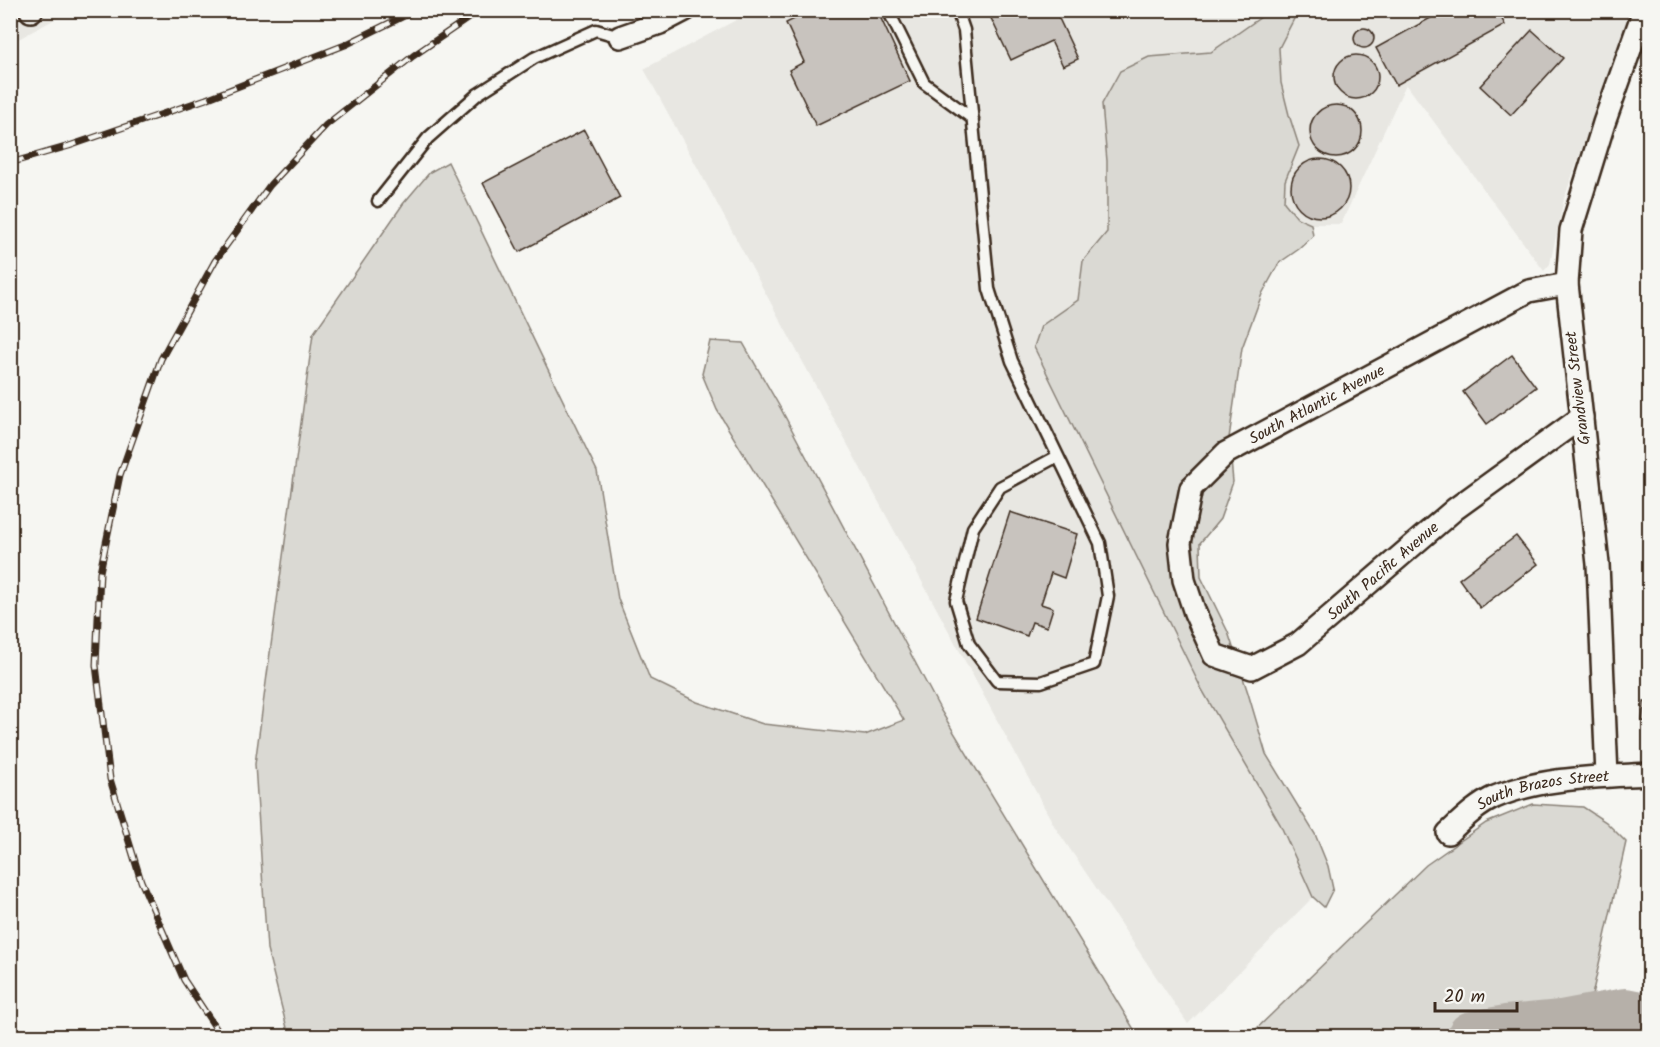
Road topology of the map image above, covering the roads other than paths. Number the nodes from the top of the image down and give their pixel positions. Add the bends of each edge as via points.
1 (685, 10) edge
2 (888, 10) edge
3 (957, 10) edge
4 (1644, 10) edge
5 (620, 37) joint
6 (973, 119) junction
7 (378, 201) dead end
8 (1567, 284) junction
9 (1582, 417) junction
10 (1058, 456) junction
11 (1195, 613) joint
12 (1650, 774) edge
13 (1607, 776) junction
14 (1448, 833) dead end

1 - 5 street
2 - 6 lane via 924,83
3 - 6 lane via 964,30
4 - 8 street, Grandview Street via 1571,230
5 - 7 lane via 596,30 534,58 478,94 428,138
6 - 10 lane via 989,289 1012,361
8 - 9 street, Grandview Street
8 - 11 street, South Atlantic Avenue via 1529,291 1226,453 1191,488 1180,543 1184,580
9 - 11 street, South Pacific Avenue via 1455,509 1298,644 1252,668 1214,655
9 - 13 street, Grandview Street via 1598,564
10 - 10 lane via 1100,543 1108,596 1094,664 1041,682 997,681 969,644 956,601 973,528 1000,488
12 - 13 street, South Brazos Street
13 - 14 street, South Brazos Street via 1533,784 1494,797

